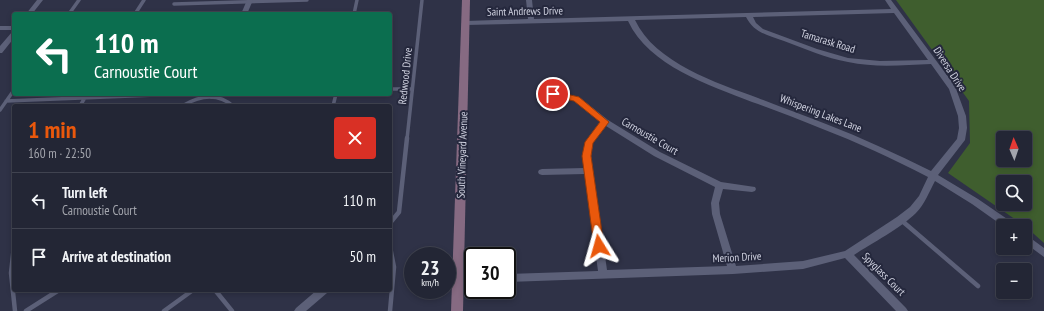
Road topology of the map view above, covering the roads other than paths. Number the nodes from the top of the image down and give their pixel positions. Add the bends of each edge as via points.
1 (40, 0) edge
2 (78, 0) edge
3 (144, 0) edge
4 (307, 0) edge
5 (357, 0) edge
6 (422, 0) edge
7 (466, 0) edge
8 (529, 0) edge
9 (888, 0) edge
10 (250, 1) edge
11 (174, 4) dead end
12 (896, 10) junction
13 (31, 12) edge
14 (69, 12) edge
15 (136, 12) edge
16 (245, 12) edge
17 (354, 12) edge
18 (749, 16) junction
19 (631, 19) junction
20 (531, 21) junction
21 (466, 22) junction
22 (0, 28) edge
23 (12, 28) edge
24 (12, 36) edge
25 (0, 51) edge
26 (934, 62) junction
27 (392, 89) edge
28 (412, 89) junction
29 (542, 91) dead end
30 (12, 93) edge
31 (133, 96) edge
32 (208, 96) edge
33 (215, 96) edge
34 (85, 98) junction
35 (6, 101) junction
36 (81, 104) edge
37 (186, 104) edge
38 (231, 104) edge
39 (0, 110) edge
40 (605, 122) junction
41 (588, 171) junction
42 (542, 172) dead end
43 (934, 174) junction
44 (720, 185) junction
45 (752, 189) dead end
46 (1000, 219) edge
47 (900, 220) junction
48 (392, 221) edge
49 (1032, 244) edge
50 (1044, 253) edge
51 (847, 254) junction
52 (392, 258) edge
53 (12, 264) edge
54 (733, 270) junction
55 (603, 275) junction
56 (516, 278) edge
57 (458, 280) junction
58 (464, 280) edge
59 (12, 282) edge
60 (978, 286) dead end
61 (392, 290) edge
62 (13, 292) edge
63 (56, 292) edge
64 (190, 292) edge
65 (217, 292) edge
66 (322, 292) edge
67 (392, 292) edge
68 (15, 311) edge
69 (26, 311) edge
70 (164, 311) edge
71 (232, 311) edge
72 (299, 311) edge
73 (390, 311) edge
74 (457, 311) edge
75 (903, 311) edge

1 - 13 street
2 - 14 lane
3 - 15 lane
4 - 10 lane
5 - 17 lane
6 - 28 lane, Redwood Drive
7 - 21 main road, South Vineyard Avenue
8 - 20 street
9 - 12 street, Diversa Drive
10 - 11 lane
10 - 16 street
12 - 18 street, Saint Andrews Drive
12 - 26 street, Diversa Drive
18 - 19 street, Saint Andrews Drive
18 - 26 street, Tamarask Road via 760,30 848,60 882,64
19 - 20 street, Saint Andrews Drive
19 - 43 street, Whispering Lakes Lane via 634,30 646,44 681,68 706,81 893,154
20 - 21 street, Saint Andrews Drive
21 - 57 main road, South Vineyard Avenue
22 - 23 street
24 - 25 street
26 - 43 street, Diversa Drive via 952,88 958,102 963,128 961,140
27 - 28 lane
28 - 48 lane, Redwood Drive via 399,212
29 - 40 street, Carnoustie Court via 576,99
30 - 35 lane
31 - 34 lane
32 - 37 lane
33 - 38 lane via 228,100
34 - 35 lane
34 - 36 lane
35 - 39 lane
40 - 41 street via 589,142
40 - 44 street, Carnoustie Court via 657,154
41 - 42 street
41 - 55 street
43 - 46 street, Whispering Lakes Lane
43 - 47 street, Merion Drive via 922,198 913,210
44 - 45 street, Carnoustie Court
44 - 54 street via 715,203 716,214
47 - 51 street, Merion Drive
47 - 60 lane
49 - 50 street
51 - 54 street, Merion Drive via 803,265
51 - 75 street, Spyglass Court
52 - 61 lane
53 - 59 lane
54 - 55 street, Merion Drive
55 - 56 street, Merion Drive
57 - 58 street
57 - 74 main road, South Vineyard Avenue
62 - 68 lane
63 - 69 lane
64 - 70 lane
65 - 71 lane
66 - 72 street
67 - 73 lane

